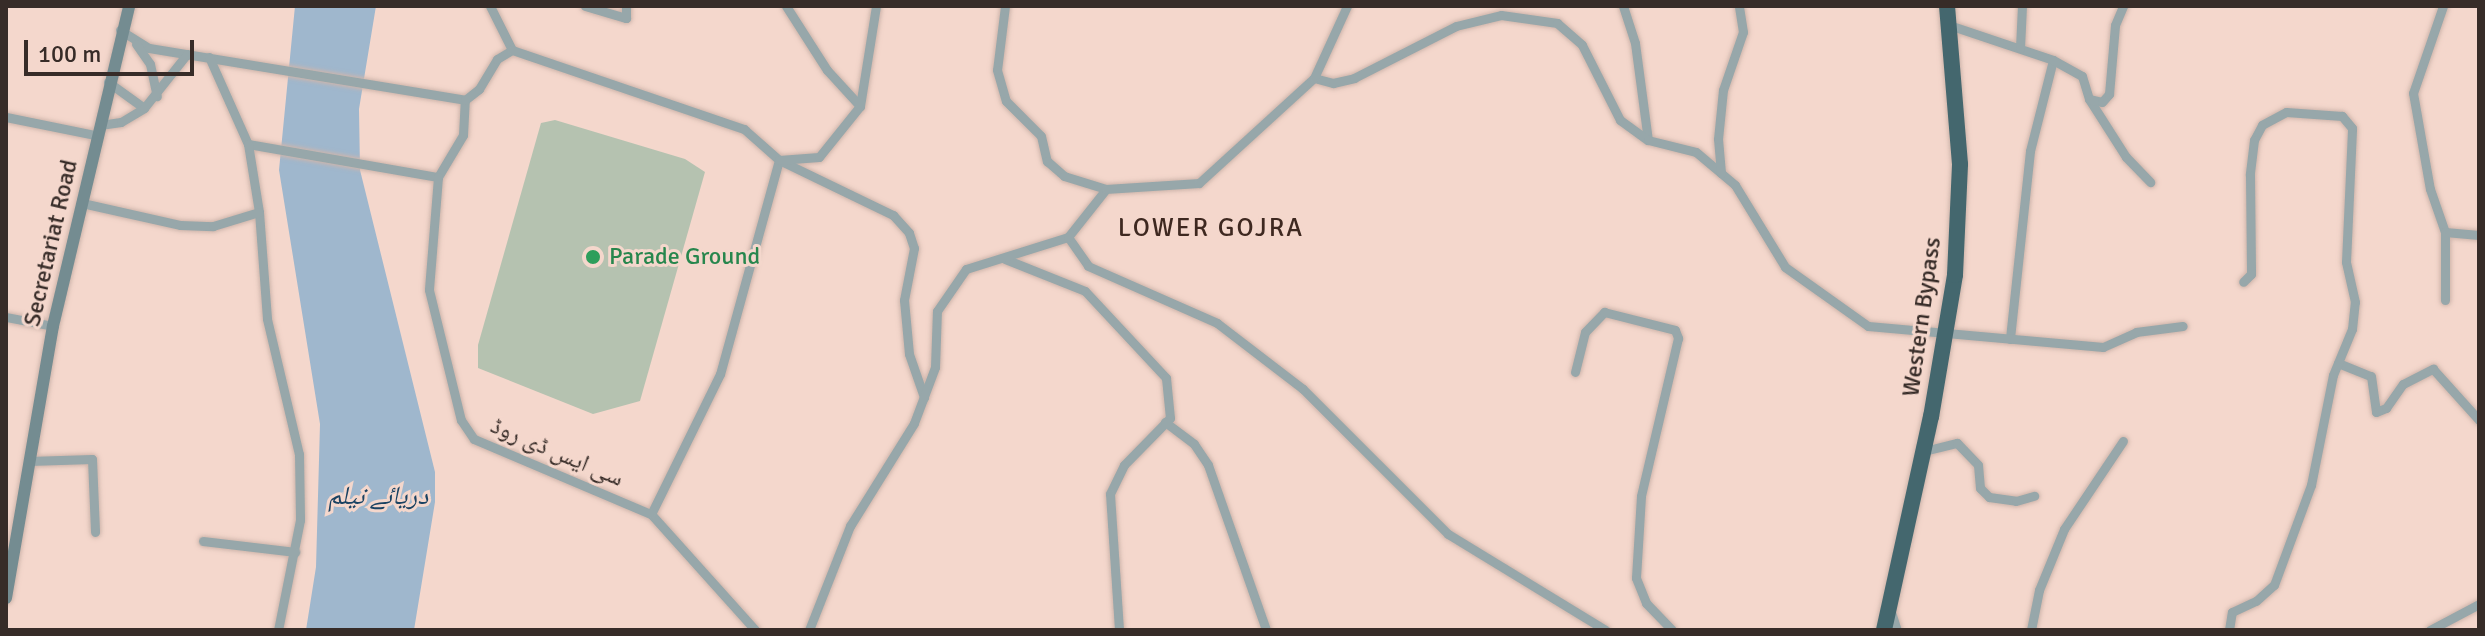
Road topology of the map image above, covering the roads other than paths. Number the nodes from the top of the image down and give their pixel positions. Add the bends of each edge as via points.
1 (129, 6) edge
2 (490, 6) edge
3 (585, 6) edge
4 (626, 6) edge
5 (786, 6) edge
6 (876, 6) edge
7 (1005, 6) edge
8 (1347, 6) edge
9 (1623, 6) edge
10 (1739, 6) edge
11 (1947, 6) edge
12 (2022, 6) edge
13 (2123, 6) edge
14 (2443, 6) edge
15 (1949, 25) junction
16 (120, 30) junction
17 (136, 44) junction
18 (2020, 48) junction
19 (512, 50) junction
20 (187, 54) junction
21 (209, 57) junction
22 (2053, 60) junction
23 (1314, 78) junction
24 (108, 82) junction
25 (157, 96) junction
26 (2089, 99) junction
27 (465, 100) junction
28 (860, 106) junction
29 (144, 108) junction
30 (6, 117) edge
31 (100, 130) junction
32 (1648, 140) junction
33 (250, 145) junction
34 (779, 160) junction
35 (1721, 173) junction
36 (438, 177) junction
37 (2150, 182) dead end
38 (1106, 189) junction
39 (82, 203) junction
40 (259, 212) junction
41 (2445, 232) junction
42 (2479, 235) edge
43 (1068, 237) junction
44 (1005, 259) junction
45 (2243, 282) dead end
46 (2445, 300) dead end
47 (6, 317) edge
48 (53, 326) junction
49 (2183, 326) dead end
50 (1946, 334) junction
51 (2010, 339) junction
52 (2338, 363) junction
53 (1575, 372) dead end
54 (924, 397) junction
55 (2479, 420) edge
56 (1165, 422) junction
57 (2123, 441) dead end
58 (1924, 451) junction
59 (29, 461) junction
60 (2034, 496) dead end
61 (651, 514) junction
62 (95, 532) dead end
63 (203, 541) dead end
64 (295, 552) junction
65 (6, 598) edge
66 (2479, 604) edge
67 (1889, 605) junction
68 (278, 630) edge
69 (755, 630) edge
70 (809, 630) edge
71 (1119, 630) edge
72 (1266, 630) edge
73 (1605, 630) edge
74 (1672, 630) edge
75 (1884, 630) edge
76 (1897, 630) edge
77 (2031, 630) edge
78 (2229, 630) edge
79 (2430, 630) edge

1 - 16 main road, Secretariat Road
2 - 19 street
3 - 4 street via 626,18
5 - 28 street via 827,70
6 - 28 street
7 - 38 street via 997,70 1006,101 1041,136 1047,161 1064,176
8 - 23 street
9 - 32 street via 1635,43
10 - 35 street via 1743,32 1723,90
11 - 15 highway, Western Bypass
12 - 18 street
13 - 26 street via 2115,25 2109,94 2102,102
14 - 41 street via 2413,93 2430,189
15 - 18 street
15 - 50 highway, Western Bypass via 1960,192
16 - 17 street
16 - 24 main road, Secretariat Road
17 - 20 street
17 - 25 street via 150,64
18 - 22 street
19 - 27 street via 497,59 479,89
19 - 34 street via 744,129
20 - 21 street
20 - 25 street
21 - 27 street
21 - 33 street
22 - 26 street via 2082,76
22 - 51 street via 2030,151
23 - 32 street via 1333,83 1354,78 1456,26 1501,15 1557,23 1588,54 1620,120
23 - 38 street via 1199,183
24 - 29 street
24 - 31 main road, Secretariat Road
25 - 29 street
26 - 37 street via 2126,157
27 - 36 street via 463,135
28 - 34 street via 819,157
29 - 31 street
30 - 31 street, Secretariat Road
31 - 39 main road, Secretariat Road
32 - 35 street via 1696,152
33 - 36 street
33 - 40 street
34 - 54 street via 893,215 909,233 914,248 904,300 909,354
34 - 61 street via 720,374
35 - 50 street via 1742,195 1785,267 1868,326
36 - 61 street, سی ایس ڈی روڈ via 429,290 461,420 474,439
38 - 43 street
39 - 40 street via 180,225 213,226
39 - 48 main road, Secretariat Road
40 - 64 street via 267,319 296,432 300,520
41 - 42 street
41 - 46 street
43 - 44 street
43 - 73 street via 1088,266 1217,323 1303,389 1448,534
44 - 54 street via 966,269 937,311 935,367
44 - 56 street via 1085,291 1166,378 1170,418
45 - 52 street via 2251,274 2250,175 2254,140 2262,125 2286,112 2342,116 2352,128 2346,262 2355,302 2352,329
47 - 48 street
48 - 59 main road, Secretariat Road
49 - 51 street via 2136,332 2103,347
50 - 51 street
50 - 58 highway, Western Bypass
52 - 55 street via 2371,376 2376,412 2386,408 2403,384 2433,369
52 - 78 street via 2311,485 2274,585 2232,612
53 - 74 street via 1585,332 1604,312 1675,330 1678,338 1641,496 1636,578 1646,603
54 - 70 street via 914,423 850,526
56 - 71 street via 1124,465 1110,494
56 - 72 street via 1194,444 1208,465
57 - 77 street via 2064,529 2039,590
58 - 60 street via 1957,443 1978,465 1980,488 1989,497 2016,501
58 - 67 highway, Western Bypass
59 - 62 street via 92,459
59 - 65 main road, Secretariat Road
61 - 69 street
63 - 64 street
64 - 68 street
66 - 79 street
67 - 75 highway, Western Bypass
67 - 76 street

